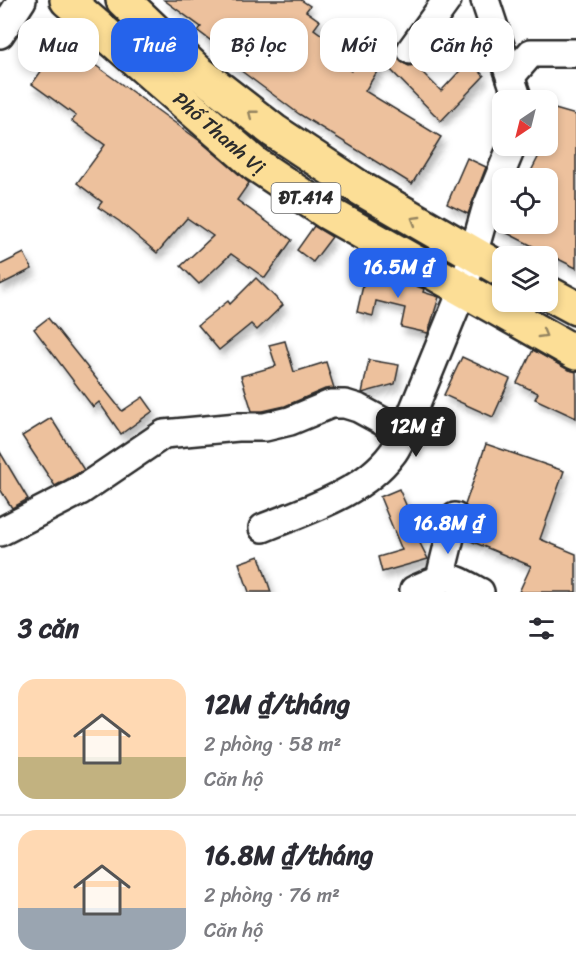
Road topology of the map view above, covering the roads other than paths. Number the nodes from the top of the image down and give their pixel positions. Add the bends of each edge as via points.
1 (22, 0) edge
2 (67, 0) edge
3 (123, 0) edge
4 (447, 0) edge
5 (485, 0) edge
6 (434, 18) edge
7 (0, 34) edge
8 (576, 52) edge
9 (515, 88) edge
10 (508, 156) edge
11 (473, 254) junction
12 (492, 264) edge
13 (463, 289) junction
14 (558, 298) edge
15 (576, 308) edge
16 (576, 353) edge
17 (404, 433) junction
18 (455, 517) dead end
19 (263, 528) dead end
20 (0, 532) edge
21 (440, 578) junction
22 (414, 590) dead end
23 (480, 592) edge

1 - 7 street
2 - 13 main road, Phố Thanh Vị / ĐT.414 via 255,164 328,213
11 -> 3 main road, Phố Thanh Vị via 360,188 274,131 197,71
4 - 6 street
5 - 9 street
8 - 9 street via 531,53
10 - 11 street
11 - 12 main road, Phố Thanh Vị
11 - 13 street
13 -> 16 main road, Phố Thanh Vị / ĐT.414
13 - 17 street
14 - 15 main road
17 - 19 street via 382,466 343,495
17 - 20 street via 358,408 331,404 265,427 164,434 80,491
18 - 21 street
21 - 22 street
21 - 23 street via 459,580

